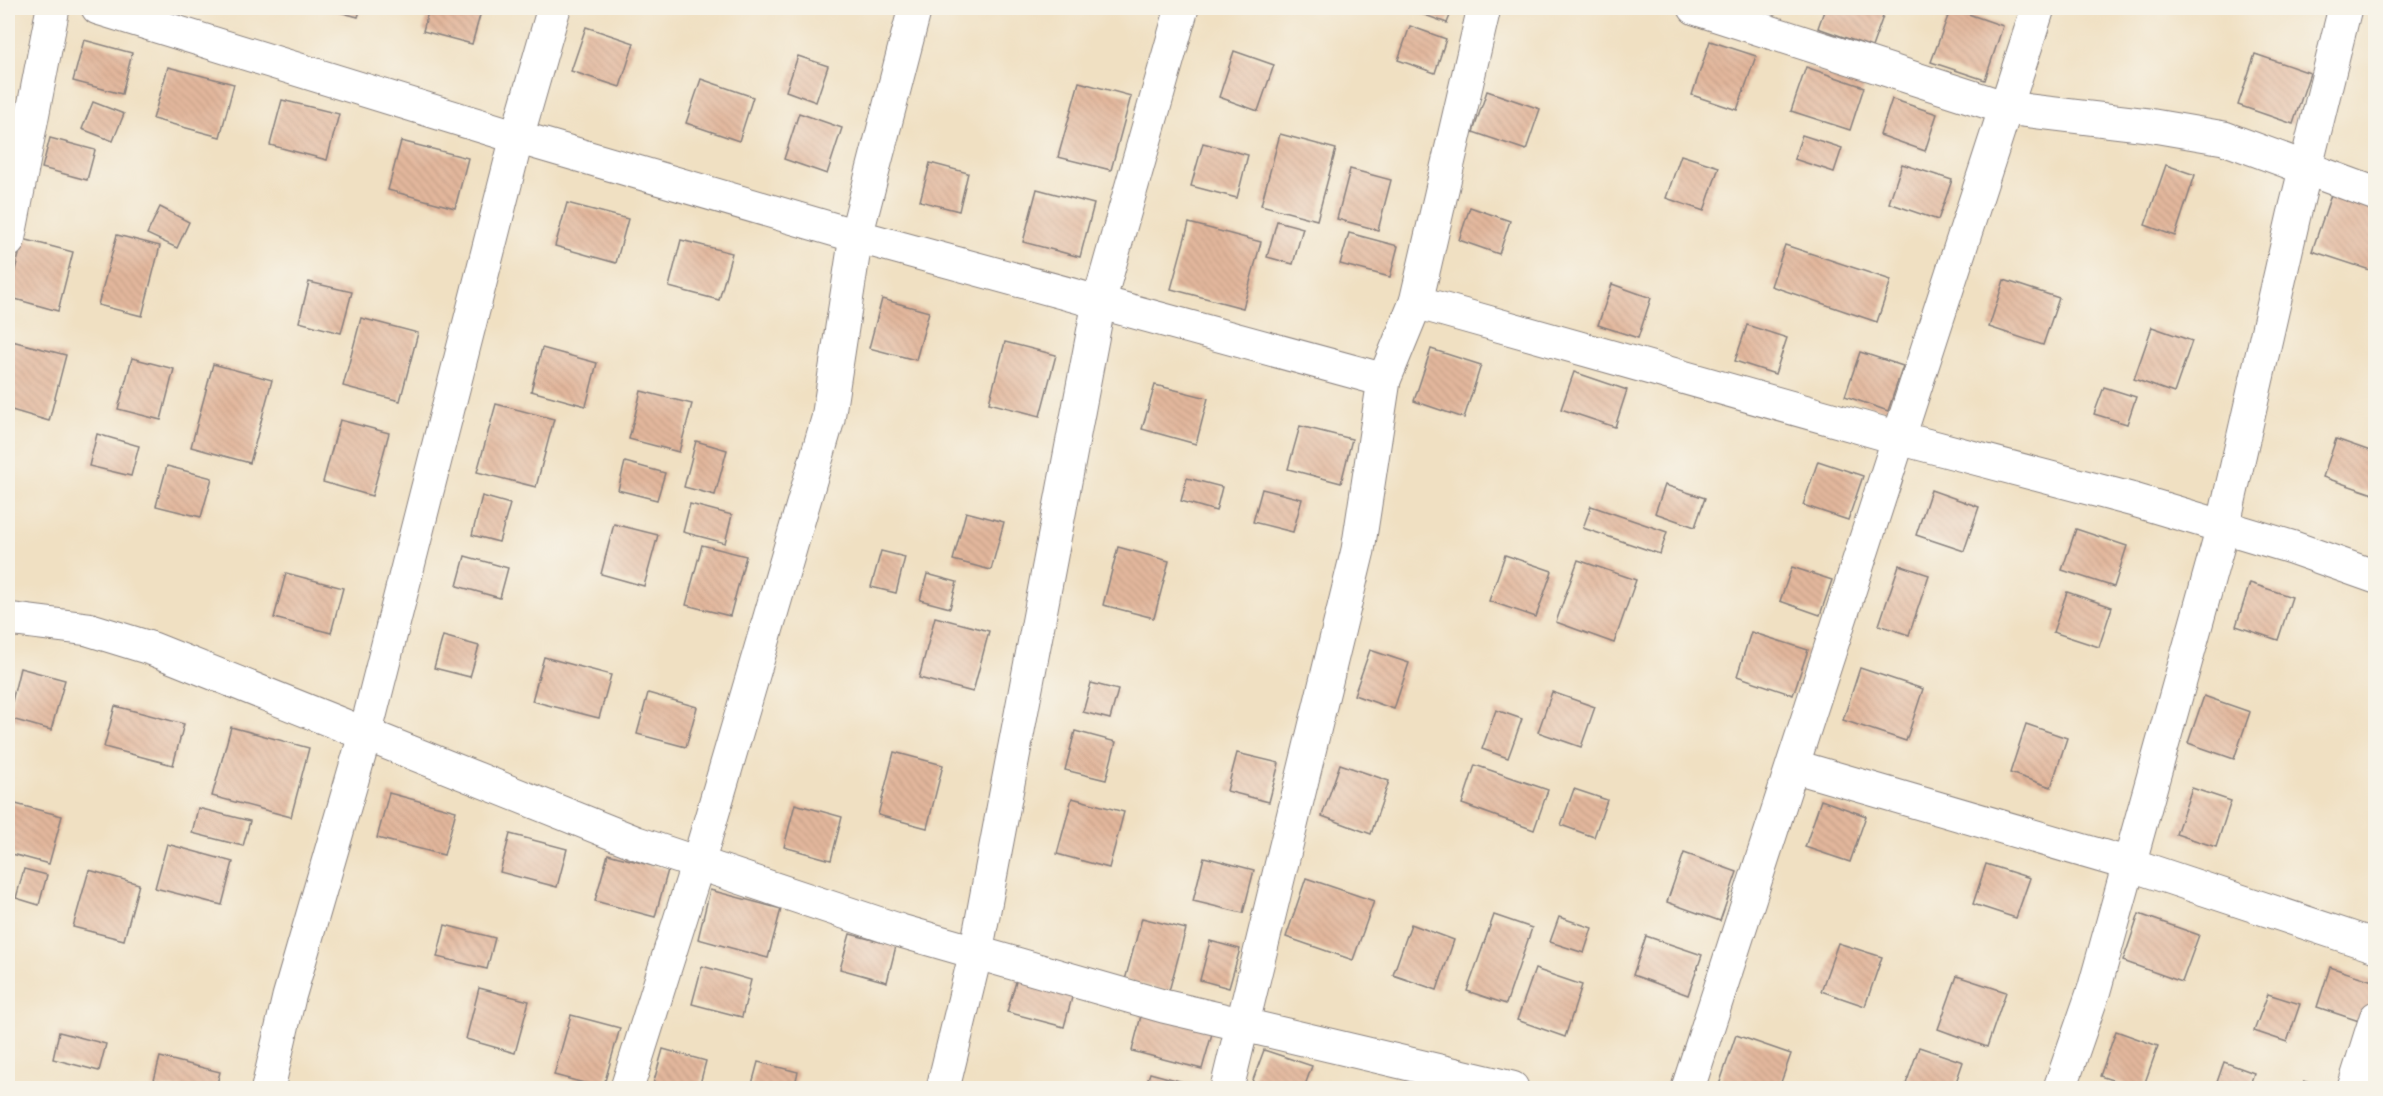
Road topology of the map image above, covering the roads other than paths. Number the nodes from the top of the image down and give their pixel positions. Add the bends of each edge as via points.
1 (53, 8) edge
2 (99, 8) edge
3 (554, 8) edge
4 (915, 8) edge
5 (1182, 8) edge
6 (1484, 8) edge
7 (1695, 8) edge
8 (2038, 8) edge
9 (2345, 8) edge
10 (2006, 108) junction
11 (517, 137) junction
12 (2306, 168) junction
13 (2376, 194) edge
14 (856, 236) junction
15 (8, 241) edge
16 (1099, 302) junction
17 (1416, 302) junction
18 (1384, 380) junction
19 (1899, 438) junction
20 (2223, 527) junction
21 (2376, 577) edge
22 (8, 619) edge
23 (365, 735) junction
24 (1793, 766) junction
25 (698, 863) junction
26 (2129, 864) junction
27 (2376, 946) edge
28 (976, 952) junction
29 (2376, 1018) edge
30 (1242, 1025) junction
31 (268, 1089) edge
32 (627, 1089) edge
33 (943, 1089) edge
34 (1227, 1089) edge
35 (1512, 1089) edge
36 (1688, 1089) edge
37 (2060, 1089) edge
38 (2354, 1089) edge

1 - 15 street
2 - 11 street
3 - 11 street
4 - 14 street
5 - 16 street
6 - 17 street
7 - 10 street
8 - 10 street
9 - 12 street
10 - 12 street via 2224,138
10 - 19 street
11 - 14 street
11 - 23 street
12 - 13 street
12 - 20 street
14 - 16 street
14 - 25 street via 828,420
16 - 18 street
16 - 28 street
17 - 18 street
17 - 19 street
18 - 30 street via 1358,550
19 - 20 street
19 - 24 street
20 - 21 street
20 - 26 street
22 - 23 street via 88,629 153,649
23 - 25 street via 626,839
23 - 31 street via 289,997
24 - 26 street
24 - 36 street
25 - 28 street
25 - 32 street
26 - 27 street
26 - 37 street via 2094,990
28 - 30 street
28 - 33 street
29 - 38 street
30 - 34 street
30 - 35 street

